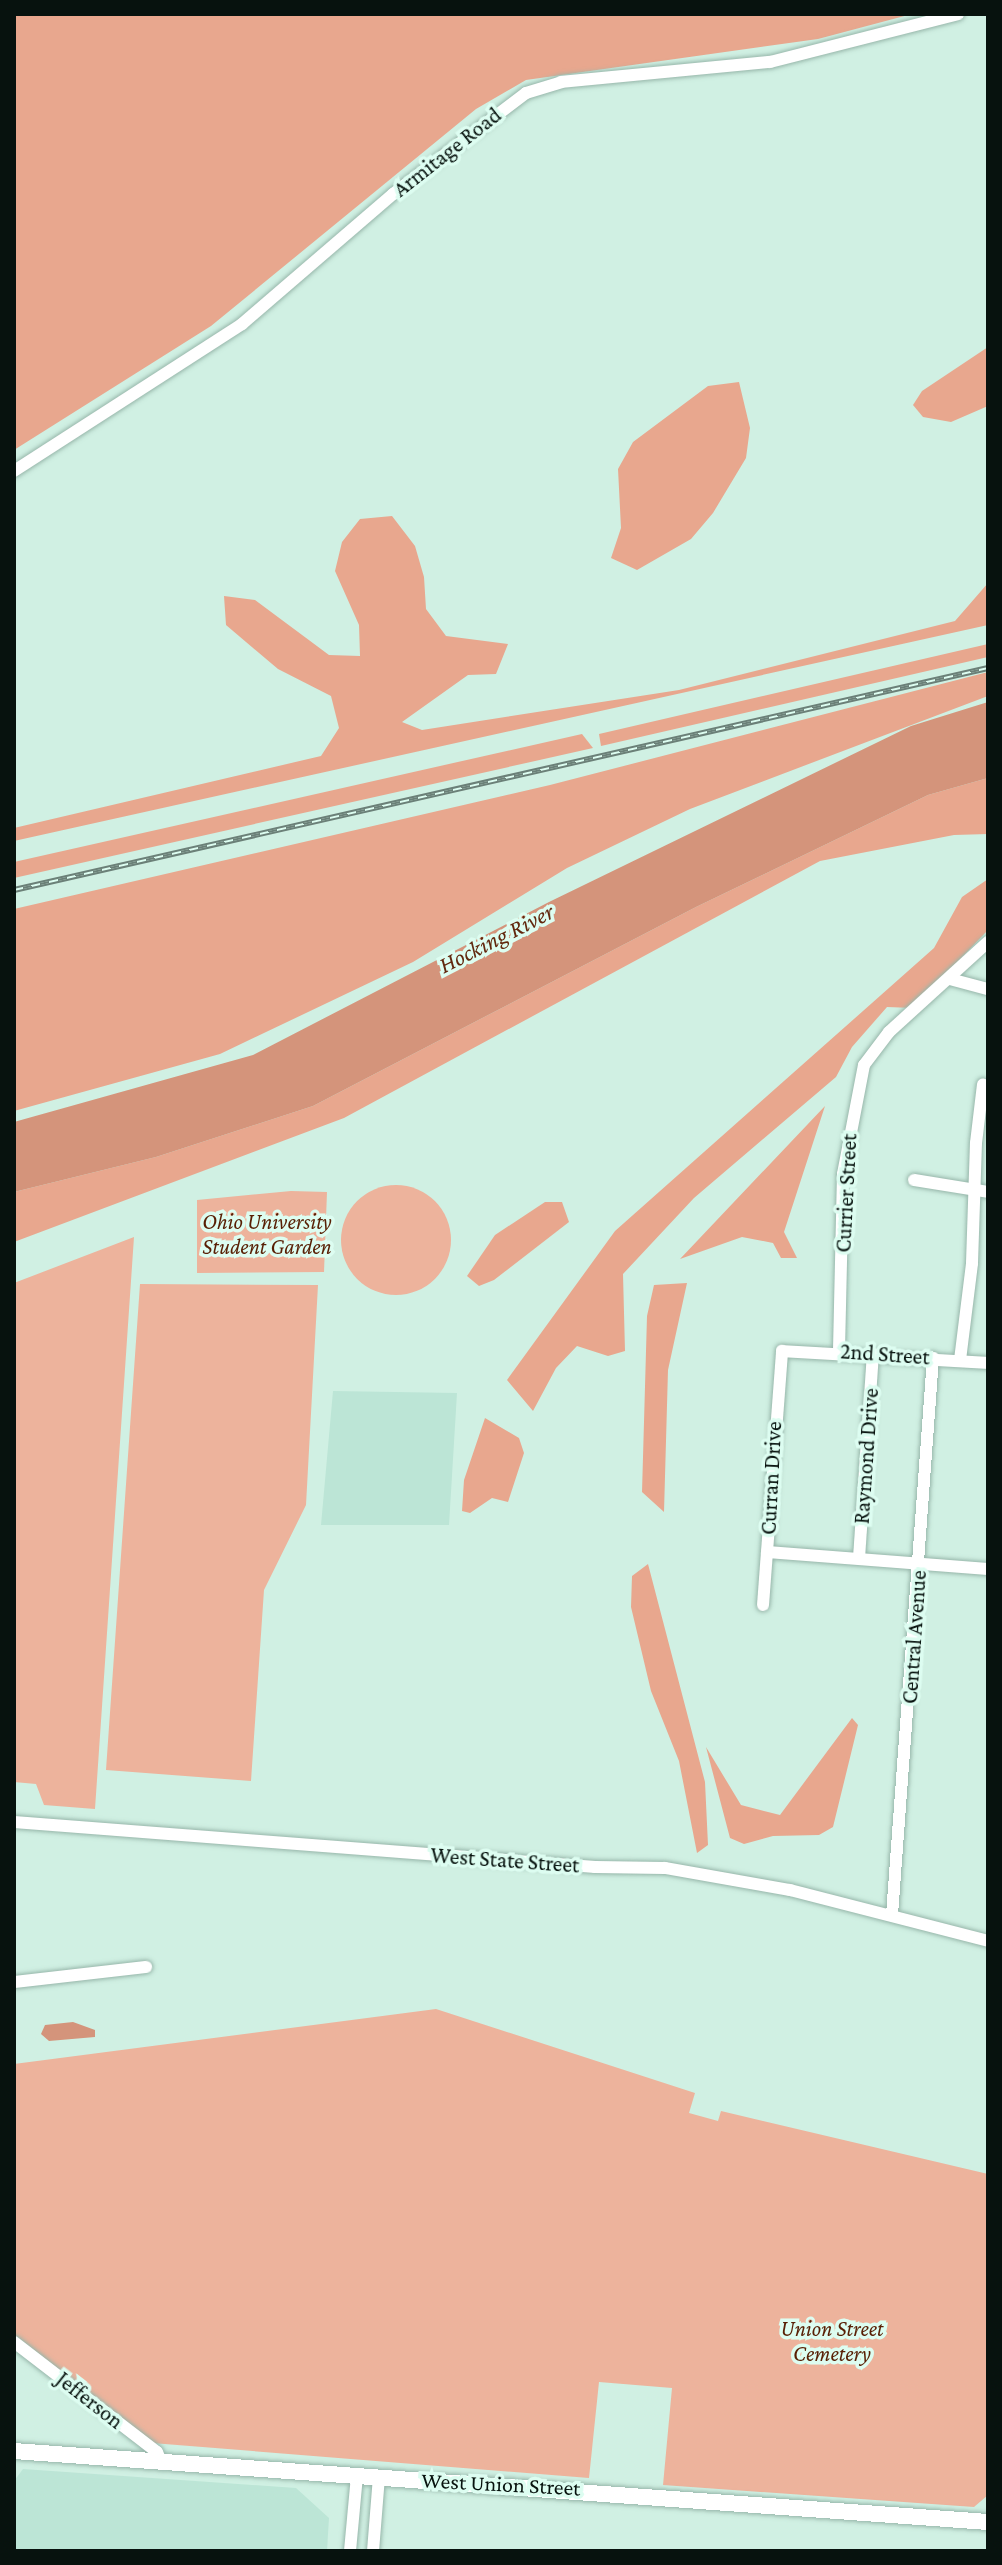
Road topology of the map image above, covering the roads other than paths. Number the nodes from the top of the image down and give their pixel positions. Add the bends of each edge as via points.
1 (958, 14) edge
2 (14, 471) edge
3 (988, 942) edge
4 (950, 979) junction
5 (988, 989) edge
6 (983, 1084) dead end
7 (914, 1180) dead end
8 (974, 1189) junction
9 (988, 1192) edge
10 (839, 1350) junction
11 (782, 1351) joint
12 (873, 1353) junction
13 (933, 1358) junction
14 (960, 1360) junction
15 (988, 1363) edge
16 (767, 1552) junction
17 (859, 1558) junction
18 (918, 1564) junction
19 (988, 1569) edge
20 (763, 1605) dead end
21 (14, 1822) edge
22 (892, 1915) junction
23 (988, 1941) edge
24 (146, 1967) dead end
25 (14, 1982) edge
26 (14, 2342) edge
27 (14, 2451) edge
28 (161, 2462) junction
29 (357, 2476) junction
30 (379, 2477) junction
31 (988, 2522) edge
32 (350, 2548) edge
33 (374, 2549) edge

1 - 2 street, Armitage Road via 770,62 561,82 526,93 393,194 242,324
3 - 4 street, Currier Street
4 - 5 street
4 - 10 street, Currier Street via 889,1032 864,1065 842,1181
6 - 8 street
7 - 8 street
8 - 9 street
8 - 14 street via 972,1263
10 - 11 street, 2nd Street
10 - 12 street, 2nd Street
11 - 16 street, Curran Drive
12 - 13 street, 2nd Street
12 - 17 street, Raymond Drive
13 - 14 street, 2nd Street
13 - 18 street, Central Avenue
14 - 15 street, 2nd Street
16 - 17 street
16 - 20 street, Curran Drive
17 - 18 street
18 - 19 street
18 - 22 street, Central Avenue
21 - 22 street, West State Street via 665,1868
22 - 23 street, West State Street
24 - 25 street
26 - 28 street, Jefferson via 157,2452
27 - 28 main road, West Union Street
28 - 29 main road, West Union Street
29 - 30 main road, West Union Street
29 - 32 street
30 - 31 main road, West Union Street
30 - 33 street
32 - 33 street

